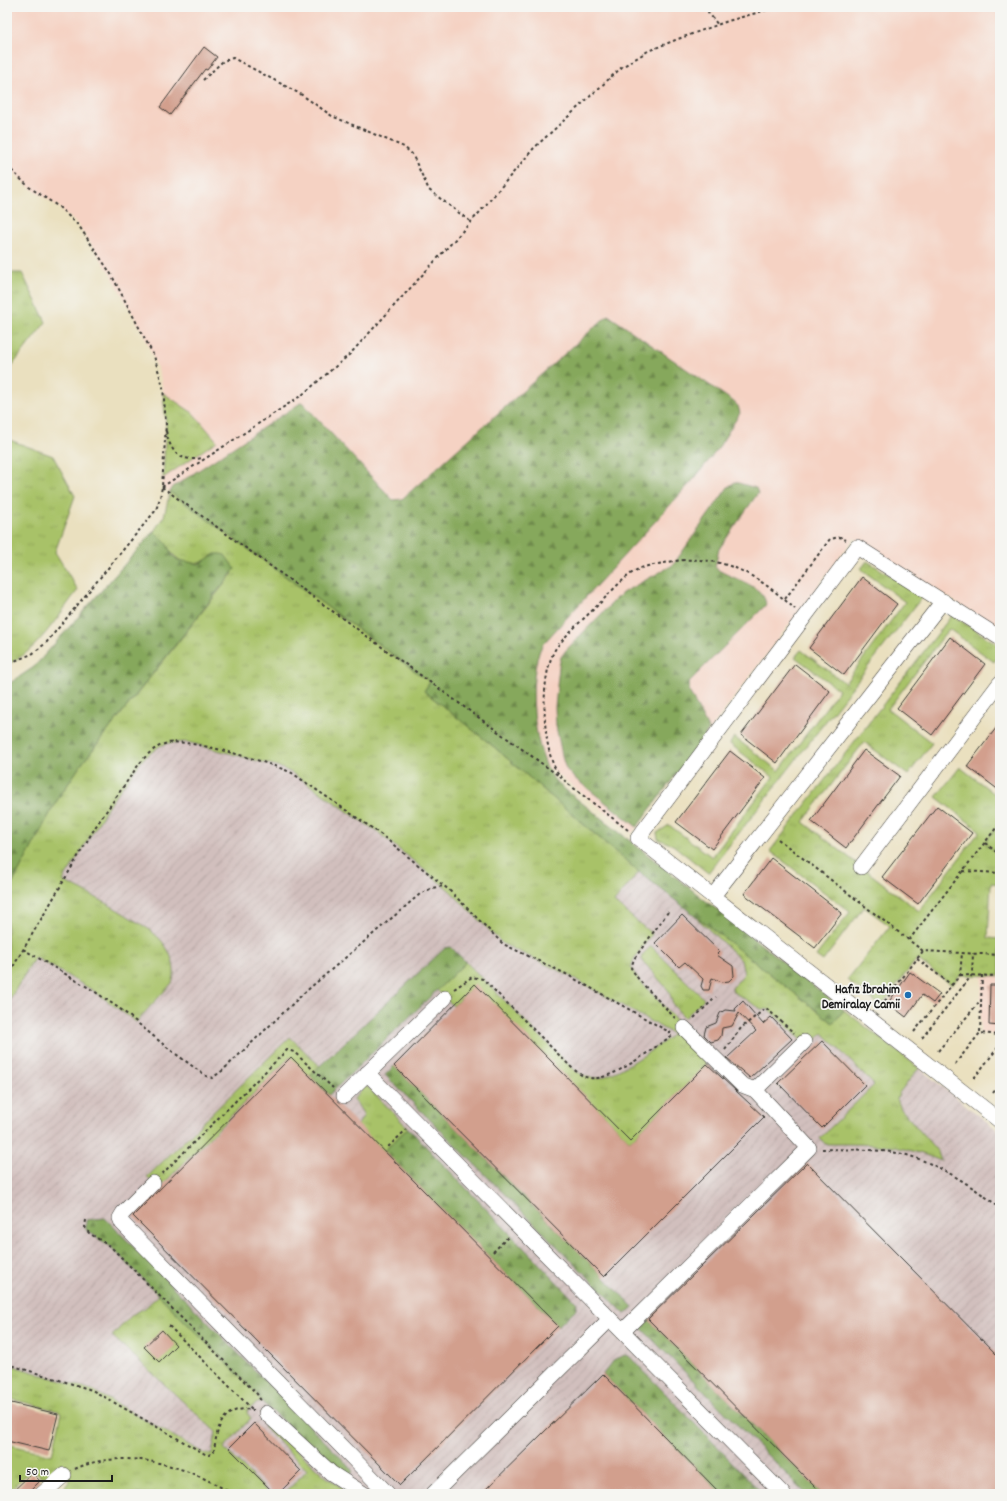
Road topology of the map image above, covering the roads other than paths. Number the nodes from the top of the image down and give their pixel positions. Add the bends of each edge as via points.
1 (943, 601) junction
2 (1000, 638) edge
3 (1000, 683) edge
4 (861, 867) dead end
5 (712, 896) junction
6 (445, 998) road end
7 (679, 1031) road end
8 (804, 1042) road end
9 (367, 1073) junction
10 (755, 1090) junction
11 (344, 1096) road end
12 (1000, 1121) edge
13 (153, 1183) road end
14 (610, 1319) junction
15 (623, 1332) junction
16 (260, 1412) road end
17 (64, 1475) road end
18 (42, 1494) edge
19 (364, 1494) edge
20 (388, 1494) edge
21 (433, 1494) edge
22 (783, 1494) edge

1 - 2 street
1 - 5 street
1 - 5 street via 857,547 638,838
3 - 4 street
5 - 12 street
6 - 9 street
7 - 10 street via 717,1060 742,1085
8 - 10 street
9 - 11 street
9 - 14 street
10 - 15 street via 809,1148
13 - 20 street via 123,1213 120,1218 122,1223
14 - 15 street
14 - 21 street
15 - 22 street
16 - 19 street via 331,1473
17 - 18 street

